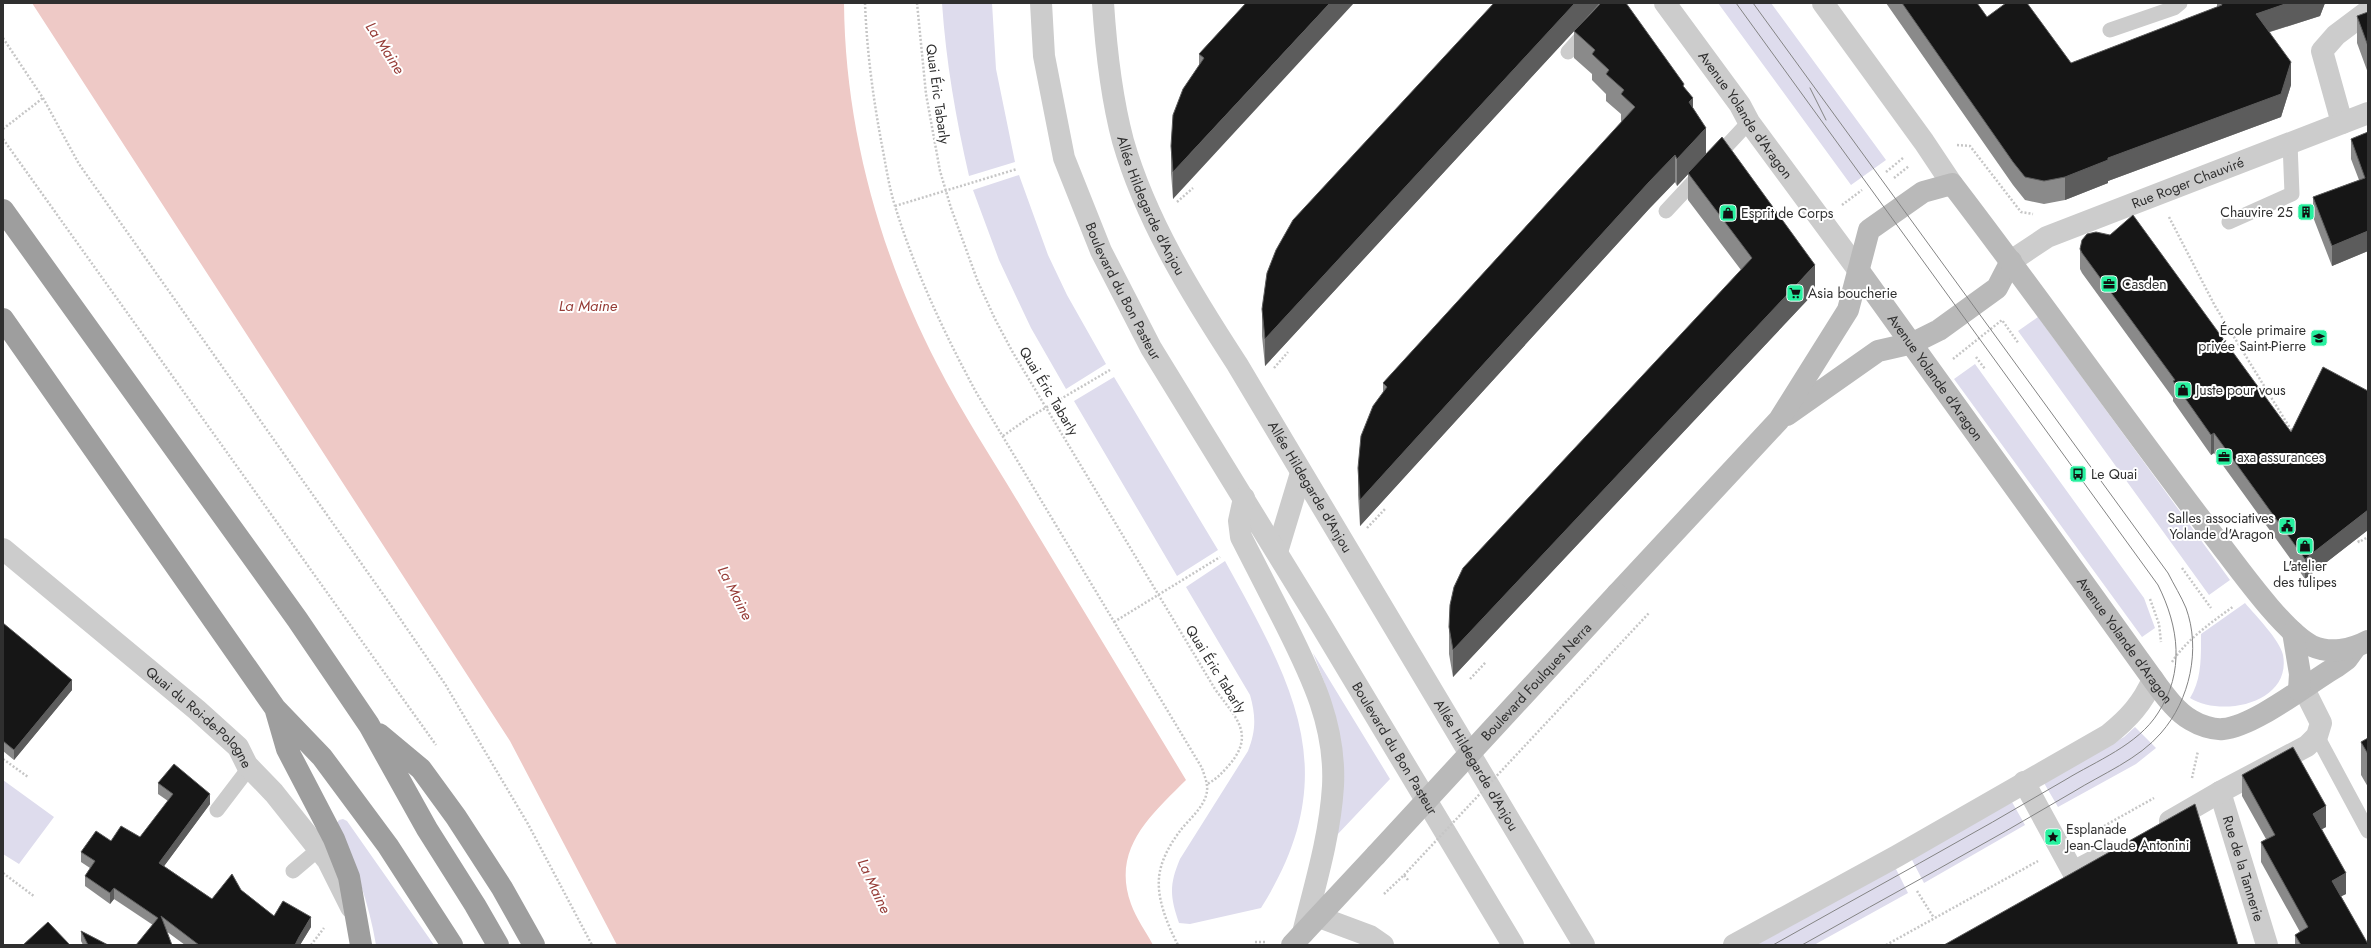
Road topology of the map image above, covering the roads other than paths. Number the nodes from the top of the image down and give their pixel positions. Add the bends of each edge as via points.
1 (1041, 3) edge
2 (1103, 3) edge
3 (1612, 3) edge
4 (1665, 3) edge
5 (1823, 3) edge
6 (2180, 3) edge
7 (2368, 10) edge
8 (2110, 30) dead end
9 (1568, 52) dead end
10 (2368, 113) edge
11 (1749, 122) junction
12 (2342, 123) junction
13 (2290, 143) junction
14 (1952, 184) junction
15 (3, 210) edge
16 (1666, 211) dead end
17 (2229, 222) dead end
18 (2011, 262) junction
19 (1859, 271) junction
20 (3, 319) edge
21 (1913, 342) junction
22 (1780, 420) junction
23 (1301, 473) junction
24 (1244, 498) junction
25 (3, 550) edge
26 (1277, 552) junction
27 (2294, 632) junction
28 (2361, 644) edge
29 (2152, 687) junction
30 (2301, 689) junction
31 (275, 708) junction
32 (369, 725) junction
33 (2317, 736) junction
34 (249, 768) junction
35 (2024, 782) junction
36 (2220, 792) junction
37 (217, 810) dead end
38 (2154, 829) edge
39 (2368, 831) edge
40 (2127, 844) edge
41 (319, 849) junction
42 (293, 871) dead end
43 (1318, 917) junction
44 (356, 920) junction
45 (1296, 941) edge
46 (361, 945) edge
47 (452, 945) edge
48 (498, 945) edge
49 (534, 945) edge
50 (1383, 945) edge
51 (1512, 945) edge
52 (1584, 945) edge
53 (1734, 945) edge
54 (2267, 945) edge

1 - 24 street, Boulevard du Bon Pasteur via 1044,56 1064,158 1101,251 1151,348
2 - 23 street, Allée Hildegarde d'Anjou via 1109,72 1118,116 1124,141 1145,199 1207,318
3 - 9 lane
4 - 11 street, Avenue Yolande d’Aragon via 1740,105
5 - 14 street
6 - 8 lane via 2174,8
7 - 12 street via 2336,35 2322,50
10 - 12 street, Rue Roger Chauviré
11 - 16 lane
11 - 19 street, Avenue Yolande d’Aragon
12 - 13 street, Rue Roger Chauviré
13 - 17 lane via 2292,194
13 - 18 street, Rue Roger Chauviré via 2047,237
14 - 18 main road
14 - 19 main road, Boulevard Foulques Nerra via 1923,192 1869,230
15 - 32 highway via 297,619
18 - 21 main road, Boulevard Foulques Nerra via 1997,288 1939,330
18 - 27 main road via 2164,471 2256,591
19 - 21 main road, Avenue Yolande d’Aragon
19 - 22 main road, Boulevard Foulques Nerra via 1848,310
20 - 31 highway
21 - 22 main road, Boulevard Foulques Nerra via 1878,351
21 - 29 main road, Avenue Yolande d’Aragon via 1939,384 2003,468
22 - 43 main road, Boulevard Foulques Nerra, bridge
23 - 26 street
23 - 52 street, Allée Hildegarde d'Anjou
24 - 26 street, Boulevard du Bon Pasteur
24 - 45 street via 1239,521 1241,536 1309,671 1325,712 1330,734 1333,784 1325,844
25 - 34 street, Quai du Roi-de-Pologne via 197,710 238,747
26 - 51 street, Boulevard du Bon Pasteur
27 - 28 main road via 2312,646 2329,650
27 - 30 main road
28 - 30 main road via 2347,659
29 - 30 main road, Avenue Yolande d’Aragon via 2190,720 2204,726 2223,729 2254,720
29 - 35 street via 2122,724 2108,735
30 - 33 street via 2321,723
31 - 44 highway via 287,749 334,839 349,877
31 - 47 highway via 322,757 388,846
32 - 48 highway via 427,829
32 - 49 highway via 421,769 502,888
33 - 36 street via 2306,746
33 - 39 lane
34 - 37 lane
34 - 41 street, Quai du Roi-de-Pologne via 274,793
35 - 40 street via 2073,872
35 - 53 street via 1897,856
36 - 38 street
36 - 54 street, Rue de la Tannerie
41 - 42 lane
41 - 44 street, Quai du Roi-de-Pologne via 342,888
43 - 45 main road, Boulevard Foulques Nerra
43 - 50 street via 1370,936
44 - 46 highway

